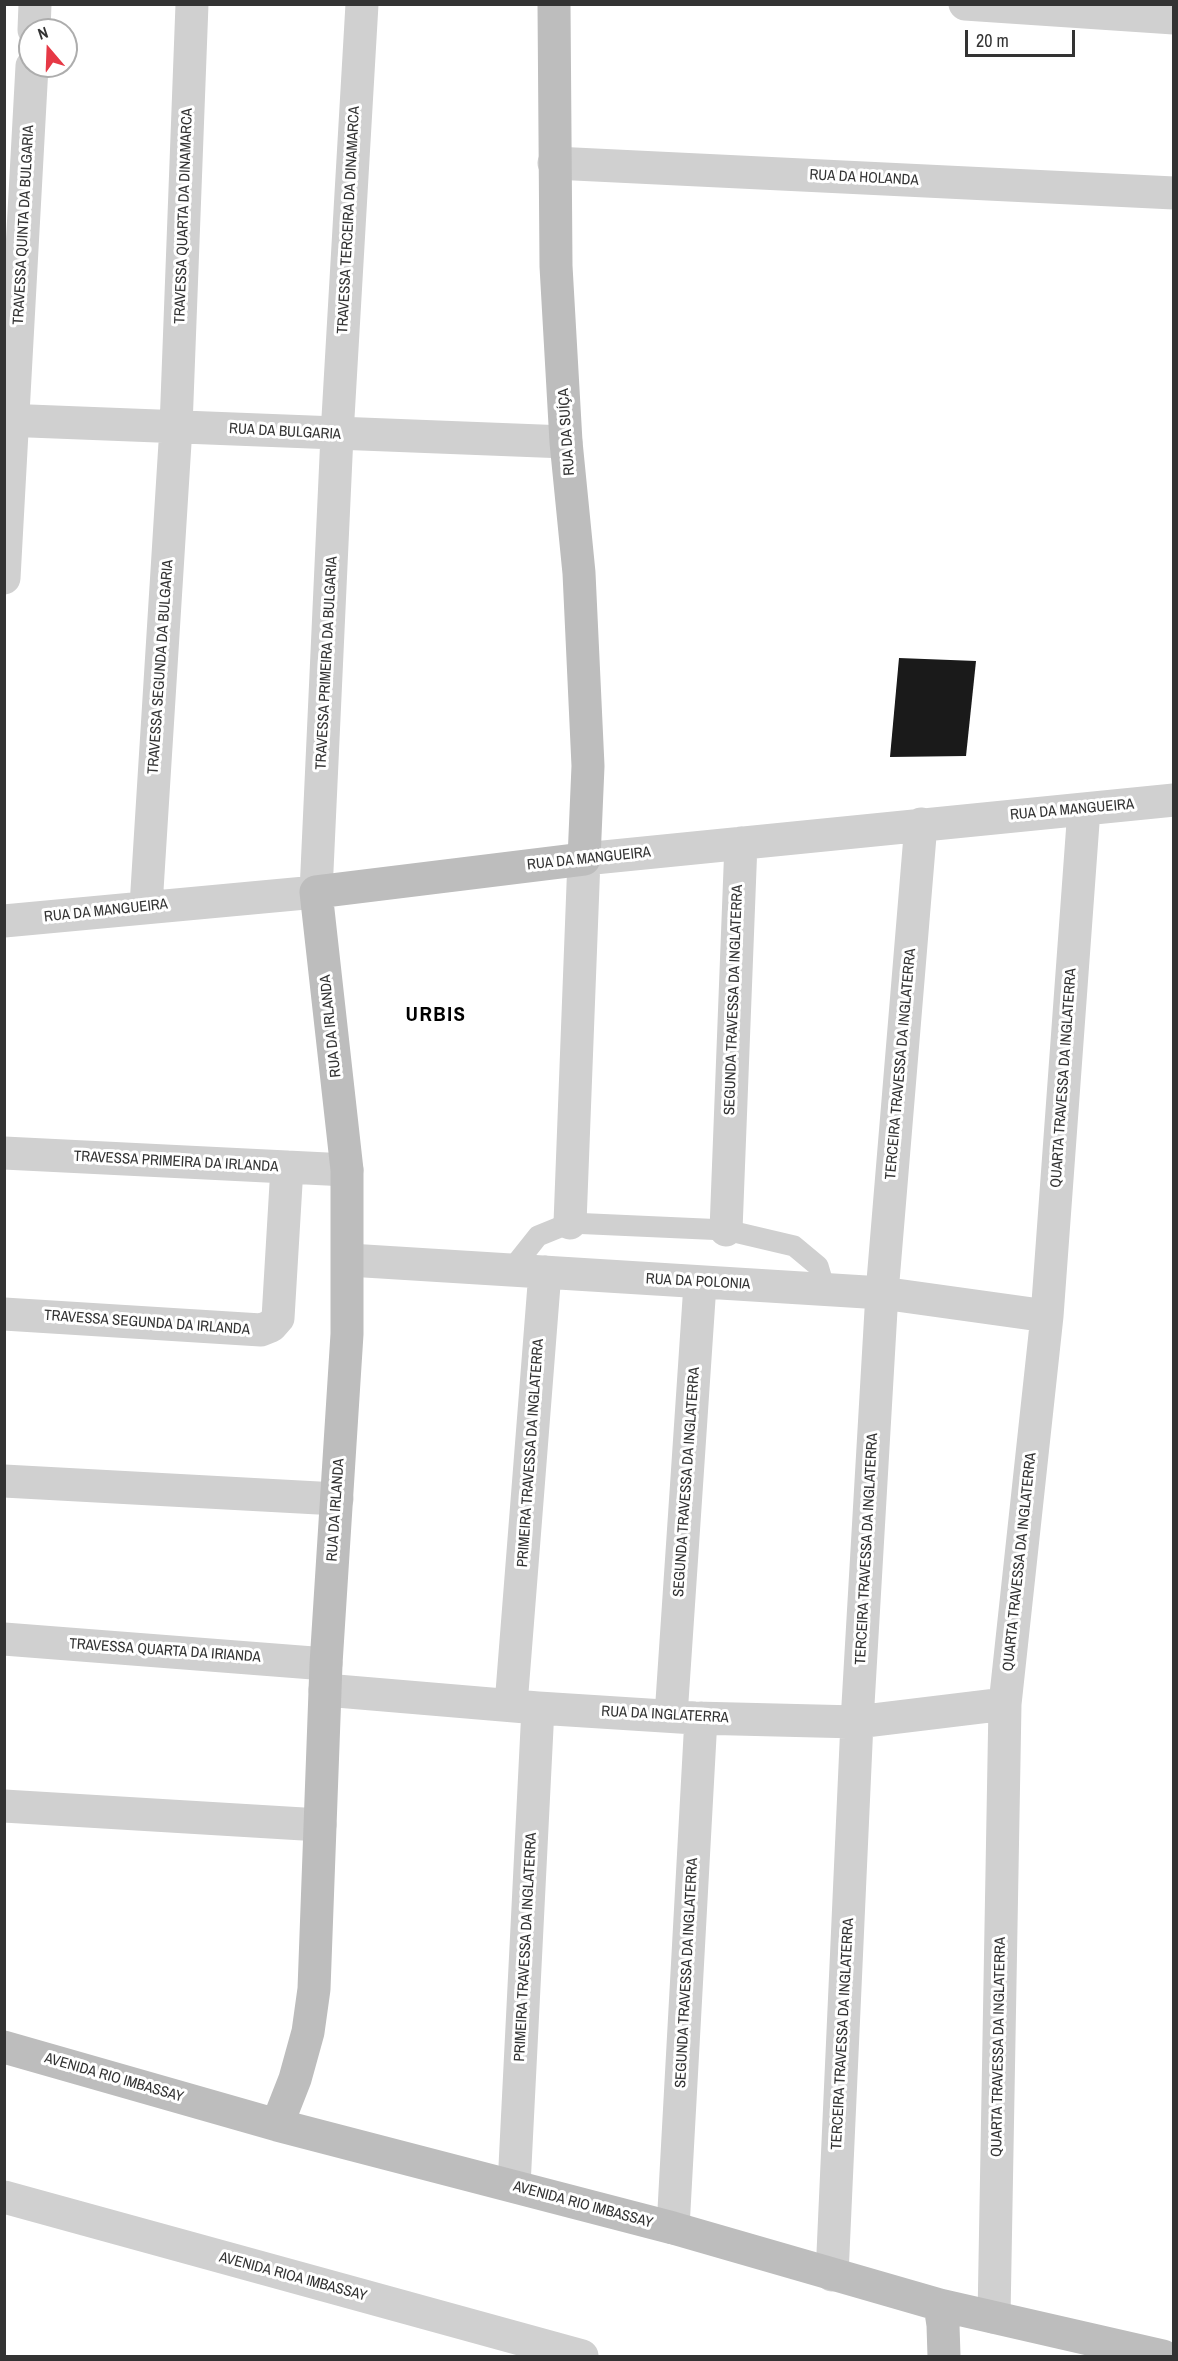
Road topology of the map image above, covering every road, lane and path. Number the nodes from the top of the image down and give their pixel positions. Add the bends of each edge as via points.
1 (192, 4) edge
2 (362, 4) edge
3 (554, 4) edge
4 (965, 4) edge
5 (1173, 18) edge
6 (31, 78) edge
7 (554, 163) junction
8 (1173, 193) edge
9 (9, 420) edge
10 (176, 427) junction
11 (337, 435) junction
12 (566, 442) junction
13 (4, 578) edge
14 (1173, 800) edge
15 (1084, 809) junction
16 (921, 824) junction
17 (741, 843) junction
18 (584, 859) junction
19 (316, 892) junction
20 (146, 906) junction
21 (4, 921) edge
22 (4, 1153) edge
23 (287, 1167) junction
24 (347, 1170) junction
25 (570, 1223) junction
26 (726, 1230) junction
27 (349, 1260) junction
28 (511, 1270) junction
29 (545, 1272) junction
30 (700, 1284) junction
31 (825, 1290) junction
32 (882, 1293) junction
33 (4, 1314) edge
34 (1047, 1316) junction
35 (4, 1481) edge
36 (337, 1499) junction
37 (4, 1639) edge
38 (325, 1677) junction
39 (1005, 1704) junction
40 (524, 1707) junction
41 (686, 1717) junction
42 (857, 1722) junction
43 (4, 1806) edge
44 (320, 1825) junction
45 (4, 2047) edge
46 (277, 2125) junction
47 (514, 2186) junction
48 (4, 2197) edge
49 (673, 2229) junction
50 (832, 2275) junction
51 (940, 2305) junction
52 (994, 2317) junction
53 (1091, 2339) junction
54 (582, 2356) edge
55 (944, 2356) edge
56 (1061, 2356) edge
57 (1163, 2356) edge

1 - 10 street, TRAVESSA QUARTA DA DINAMARCA
2 - 11 street, TRAVESSA TERCEIRA DA DINAMARCA
3 - 7 street, RUA DA SUÍÇA
4 - 5 street
6 - 9 street, TRAVESSA QUINTA DA BULGARIA
7 - 8 street, RUA DA HOLANDA
7 - 12 street, RUA DA SUÍÇA
9 - 10 street, RUA DA BULGARIA
9 - 13 street, TRAVESSA QUINTA DA BULGARIA
10 - 11 street, RUA DA BULGARIA
10 - 20 street, TRAVESSA SEGUNDA DA BULGARIA
11 - 12 street, RUA DA BULGARIA
11 - 19 street, TRAVESSA PRIMEIRA DA BULGARIA
12 - 18 street, RUA DA SUÍÇA via 579,573 588,766
14 - 15 street, RUA DA MANGUEIRA
15 - 16 street, RUA DA MANGUEIRA
15 - 34 street, QUARTA TRAVESSA DA INGLATERRA
16 - 17 street, RUA DA MANGUEIRA
16 - 32 street, TERCEIRA TRAVESSA DA INGLATERRA
17 - 18 street, RUA DA MANGUEIRA
17 - 26 street, SEGUNDA TRAVESSA DA INGLATERRA
18 - 19 street, RUA DA MANGUEIRA
18 - 25 street
19 - 20 street, RUA DA MANGUEIRA
19 - 24 street, RUA DA IRLANDA
20 - 21 street, RUA DA MANGUEIRA
22 - 23 street, TRAVESSA PRIMEIRA DA IRLANDA
23 - 24 street, TRAVESSA PRIMEIRA DA IRLANDA
23 - 33 street, TRAVESSA SEGUNDA DA IRLANDA via 278,1318 271,1326 261,1330
24 - 27 street, RUA DA IRLANDA
25 - 26 lane
25 - 28 lane via 538,1236
26 - 31 lane via 794,1246 818,1266
27 - 28 street, RUA DA POLONIA
27 - 36 street, RUA DA IRLANDA
28 - 29 street, RUA DA POLONIA
29 - 30 street, RUA DA POLONIA
29 - 40 street, PRIMEIRA TRAVESSA DA INGLATERRA
30 - 31 street, RUA DA POLONIA
30 - 41 street, SEGUNDA TRAVESSA DA INGLATERRA
31 - 32 street, RUA DA POLONIA
32 - 34 street, RUA DA POLONIA
32 - 42 street, TERCEIRA TRAVESSA DA INGLATERRA
34 - 39 street, QUARTA TRAVESSA DA INGLATERRA
35 - 36 street
36 - 38 street, RUA DA IRLANDA
37 - 38 street, TRAVESSA QUARTA DA IRIANDA
38 - 40 street, RUA DA INGLATERRA
38 - 44 street, RUA DA IRLANDA
39 - 42 street, RUA DA INGLATERRA
39 - 52 street, QUARTA TRAVESSA DA INGLATERRA
40 - 41 street, RUA DA INGLATERRA
40 - 47 street, PRIMEIRA TRAVESSA DA INGLATERRA
41 - 42 street, RUA DA INGLATERRA
41 - 49 street, SEGUNDA TRAVESSA DA INGLATERRA
42 - 50 street, TERCEIRA TRAVESSA DA INGLATERRA
43 - 44 street
44 - 46 street, RUA DA IRLANDA via 308,2032 296,2079
45 - 46 street, AVENIDA RIO IMBASSAY
46 - 47 street, AVENIDA RIO IMBASSAY
47 - 49 street, AVENIDA RIO IMBASSAY
48 - 54 street, AVENIDA RIOA IMBASSAY
49 - 50 street, AVENIDA RIO IMBASSAY
50 - 51 street, AVENIDA RIO IMBASSAY
51 - 52 street, AVENIDA RIO IMBASSAY
51 - 55 street
52 - 53 street, AVENIDA RIO IMBASSAY
53 - 56 street
53 - 57 street, AVENIDA RIO IMBASSAY

